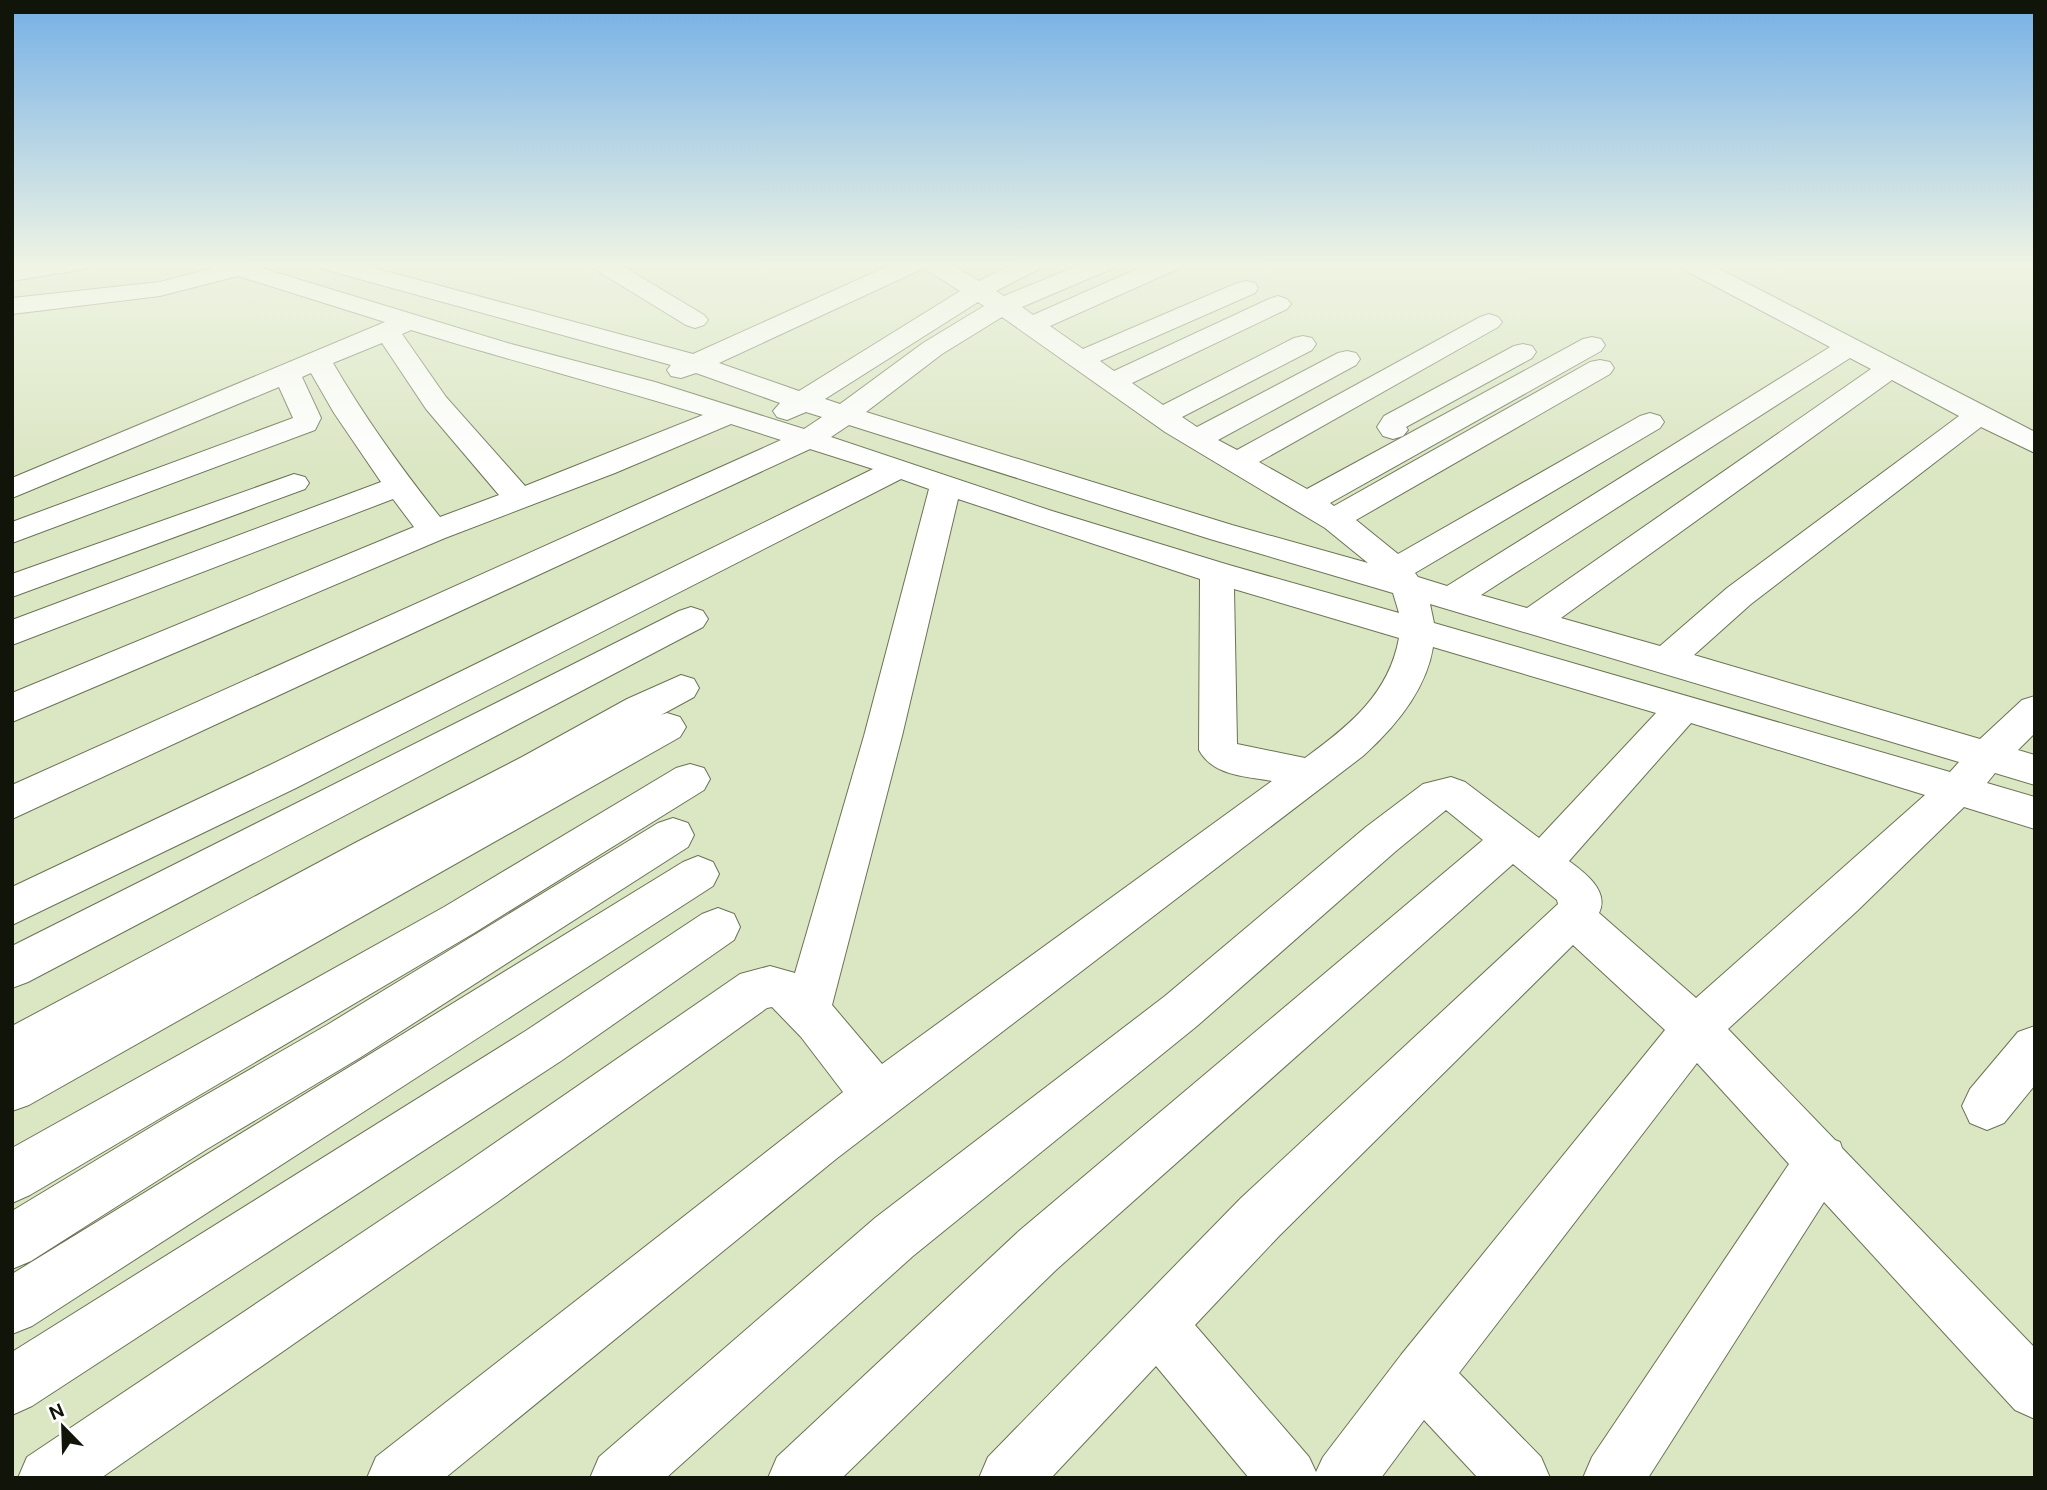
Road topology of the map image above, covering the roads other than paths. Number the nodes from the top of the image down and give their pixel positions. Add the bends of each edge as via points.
1 (387, 332) edge
2 (400, 332) edge
3 (416, 332) edge
4 (579, 332) edge
5 (764, 332) edge
6 (952, 332) edge
7 (964, 332) edge
8 (1038, 332) edge
9 (1141, 332) edge
10 (1204, 332) edge
11 (1472, 332) edge
12 (1820, 332) edge
13 (1303, 344) dead end
14 (1537, 345) dead end
15 (1848, 346) junction
16 (1348, 359) dead end
17 (318, 360) junction
18 (694, 363) junction
19 (1891, 368) junction
20 (1097, 371) junction
21 (286, 373) junction
22 (645, 388) junction
23 (800, 401) junction
24 (1979, 414) junction
25 (729, 415) junction
26 (848, 415) junction
27 (1161, 416) junction
28 (1650, 422) dead end
29 (765, 426) junction
30 (808, 439) junction
31 (1197, 439) junction
32 (1413, 442) junction
33 (2035, 444) edge
34 (1238, 463) junction
35 (899, 468) junction
36 (294, 483) dead end
37 (946, 484) junction
38 (399, 486) junction
39 (12, 489) edge
40 (519, 499) junction
41 (1321, 510) junction
42 (434, 531) junction
43 (12, 533) edge
44 (1217, 573) junction
45 (1402, 579) junction
46 (12, 586) edge
47 (1451, 599) junction
48 (691, 618) dead end
49 (1531, 622) junction
50 (1418, 630) junction
51 (12, 633) edge
52 (1666, 660) junction
53 (1752, 687) junction
54 (1683, 707) junction
55 (12, 708) edge
56 (2035, 710) edge
57 (1745, 725) junction
58 (2035, 770) edge
59 (1972, 772) junction
60 (1312, 774) junction
61 (690, 779) dead end
62 (12, 803) edge
63 (2035, 813) edge
64 (1527, 852) junction
65 (12, 907) edge
66 (1573, 917) junction
67 (718, 927) dead end
68 (12, 968) edge
69 (807, 1011) junction
70 (1696, 1028) junction
71 (2035, 1048) edge
72 (12, 1051) edge
73 (12, 1088) edge
74 (877, 1097) junction
75 (1987, 1106) dead end
76 (1822, 1160) junction
77 (12, 1177) edge
78 (12, 1242) edge
79 (12, 1306) edge
80 (1157, 1324) junction
81 (1421, 1375) junction
82 (12, 1386) edge
83 (2035, 1390) edge
84 (48, 1478) edge
85 (397, 1478) edge
86 (620, 1478) edge
87 (798, 1478) edge
88 (1009, 1478) edge
89 (1288, 1478) edge
90 (1344, 1478) edge
91 (1520, 1478) edge
92 (1613, 1478) edge

1 - 17 street
2 - 40 street via 436,403
3 - 22 street
4 - 18 street
5 - 18 street
6 - 23 street
7 - 26 street via 922,357
8 - 20 street
9 - 20 street
10 - 20 street
11 - 34 street
12 - 15 street
13 - 27 street
14 - 32 street via 1391,425
15 - 19 street
15 - 47 street
16 - 31 street
17 - 21 street
17 - 38 street
18 - 22 street
18 - 23 street
19 - 24 street
19 - 49 street
20 - 27 street
21 - 39 street
21 - 43 street via 307,418 305,424
22 - 25 street
23 - 26 street
23 - 29 street
24 - 33 street
24 - 52 street via 1739,596
25 - 29 street
25 - 40 street
26 - 30 street
26 - 45 street via 1171,517
27 - 31 street
28 - 45 street
29 - 30 street
30 - 35 street
30 - 62 street
31 - 34 street
32 - 41 street
32 - 41 street via 1600,354 1456,452
34 - 41 street
35 - 37 street
35 - 65 street via 282,778
36 - 46 street
37 - 44 street
37 - 69 street
38 - 42 street
38 - 51 street
40 - 42 street
41 - 45 street
42 - 55 street
44 - 50 street
44 - 60 street via 1218,750 1228,758
45 - 47 street
45 - 50 street via 1416,608
47 - 49 street
48 - 68 street
49 - 52 street
50 - 54 street
50 - 60 street via 1408,675 1394,701 1375,724
52 - 53 street
53 - 57 street
53 - 59 street
54 - 57 street
54 - 64 street
56 - 59 street
57 - 59 street
58 - 59 street
59 - 63 street
59 - 70 street via 1842,898
60 - 74 street
61 - 77 street via 459,920
64 - 66 street via 1578,894 1580,906
64 - 86 street via 1451,793 1437,795 1181,1011 894,1237
64 - 87 street via 1038,1250
66 - 70 street
66 - 80 street via 1260,1217
67 - 82 street via 539,1049
69 - 74 street
69 - 84 street via 783,989 756,989
70 - 76 street
70 - 81 street
71 - 75 street
72 - 73 street via 674,708
74 - 85 street
76 - 83 street
76 - 92 street
78 - 79 street via 344,1041 685,854
80 - 88 street
80 - 89 street
81 - 90 street
81 - 91 street

